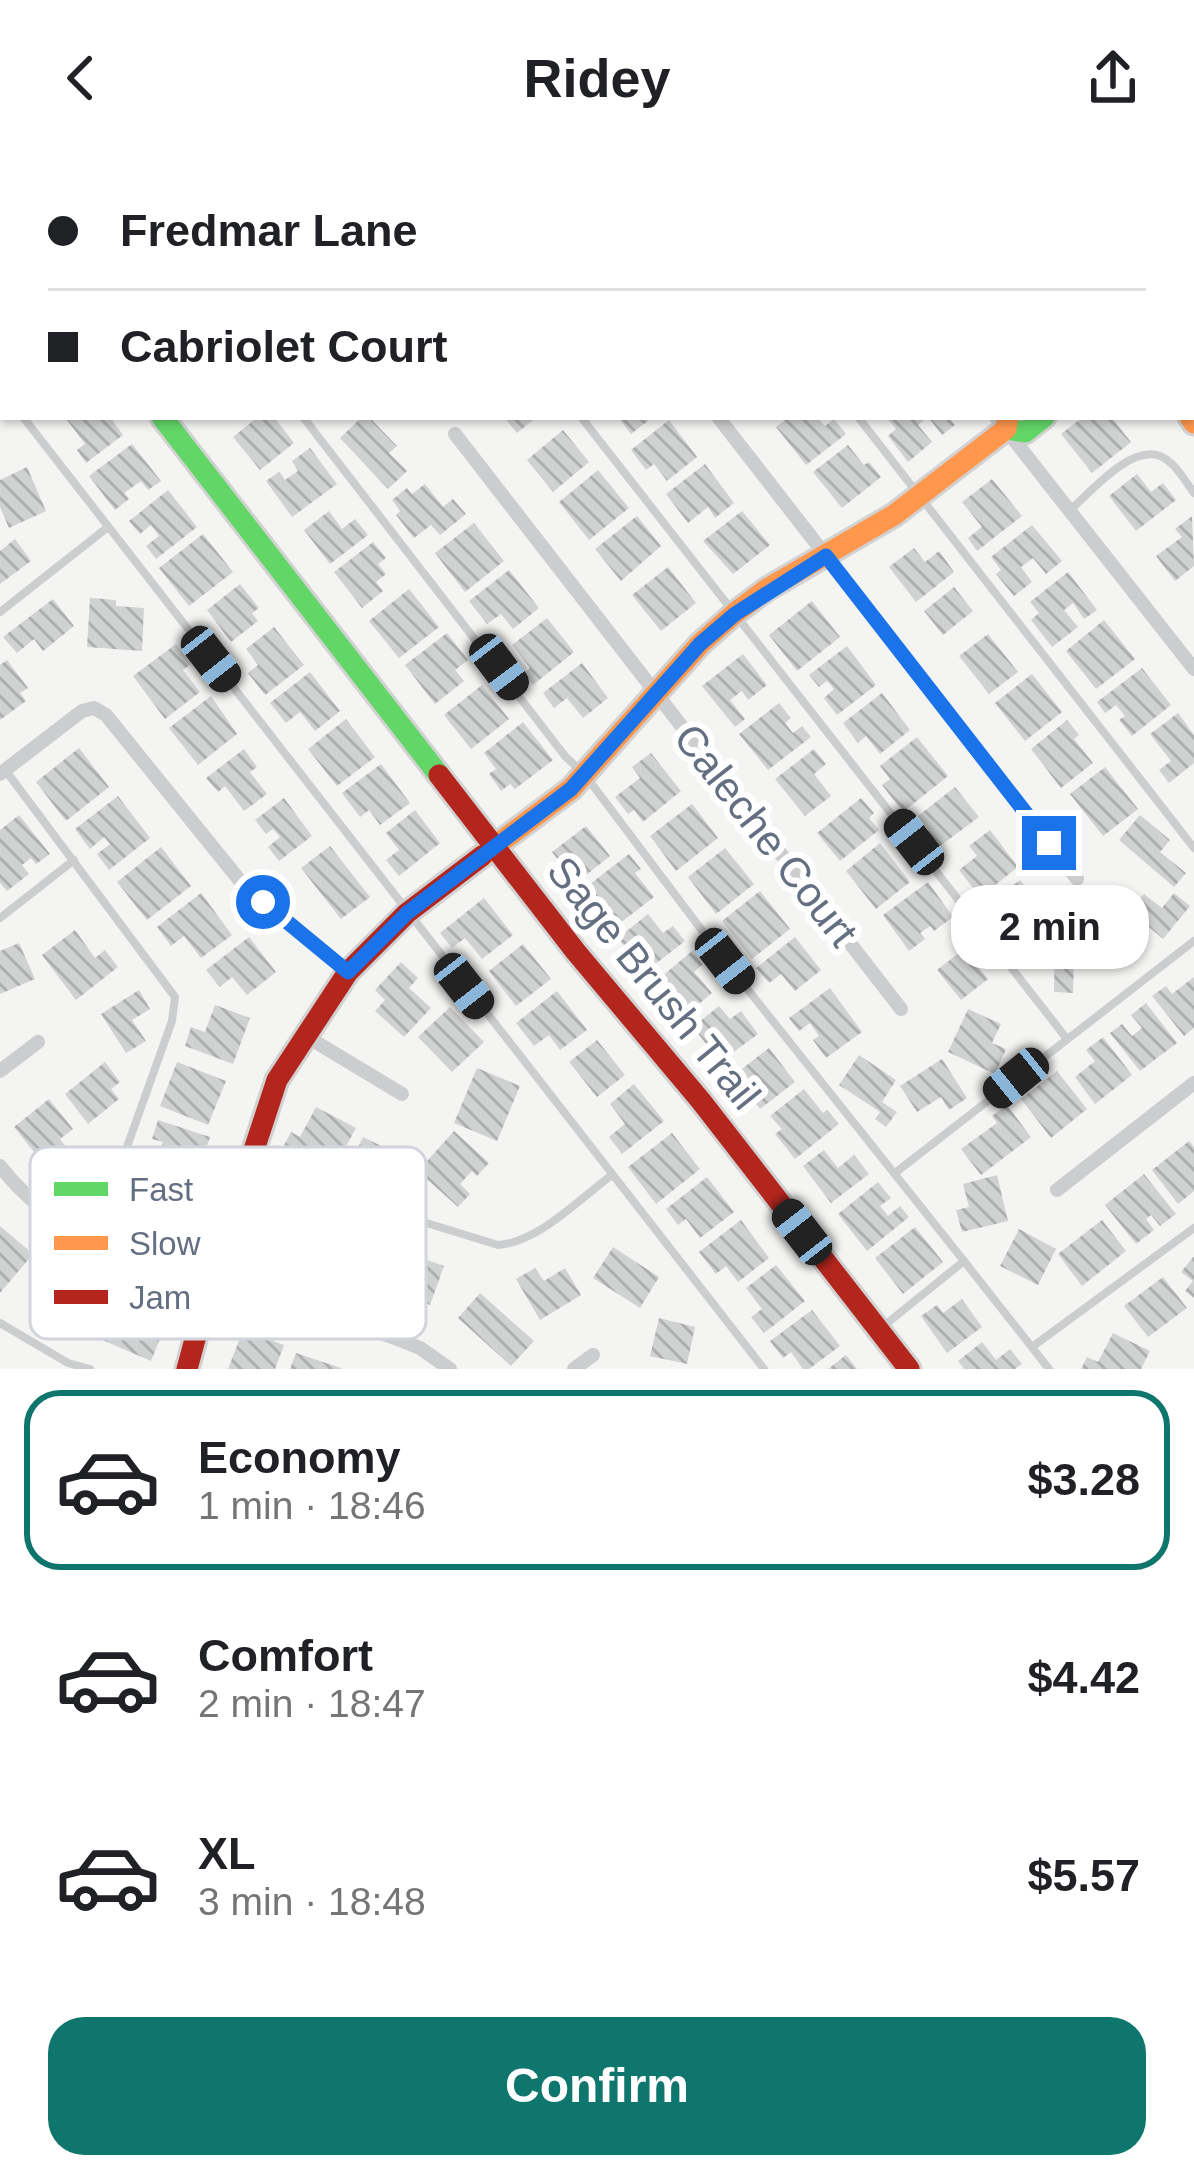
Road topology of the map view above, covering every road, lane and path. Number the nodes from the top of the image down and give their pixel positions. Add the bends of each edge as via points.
1 (25, 420) edge
2 (164, 420) edge
3 (305, 420) edge
4 (583, 420) edge
5 (720, 420) edge
6 (860, 420) edge
7 (1040, 420) edge
8 (1003, 421) edge
9 (455, 434) dead end
10 (1194, 493) edge
11 (921, 494) junction
12 (1070, 510) junction
13 (108, 527) junction
14 (826, 556) junction
15 (0, 612) edge
16 (735, 614) junction
17 (1194, 669) edge
18 (656, 693) junction
19 (3, 772) edge
20 (585, 775) junction
21 (495, 848) junction
22 (1194, 848) edge
23 (74, 860) junction
24 (1077, 879) dead end
25 (407, 913) junction
26 (0, 918) edge
27 (1194, 941) edge
28 (348, 972) junction
29 (901, 1009) dead end
30 (304, 1035) junction
31 (1067, 1039) junction
32 (38, 1042) dead end
33 (0, 1071) edge
34 (1194, 1083) edge
35 (402, 1094) dead end
36 (127, 1147) edge
37 (254, 1147) edge
38 (0, 1166) edge
39 (895, 1173) junction
40 (612, 1175) junction
41 (1057, 1190) dead end
42 (30, 1198) edge
43 (426, 1223) edge
44 (1194, 1228) edge
45 (964, 1261) junction
46 (0, 1323) edge
47 (879, 1330) junction
48 (195, 1339) edge
49 (398, 1339) edge
50 (1031, 1347) junction
51 (592, 1355) dead end
52 (68, 1366) edge
53 (89, 1369) edge
54 (187, 1369) edge
55 (450, 1369) edge
56 (574, 1369) edge
57 (764, 1369) edge
58 (909, 1369) edge
59 (1049, 1369) edge

1 - 13 lane
2 - 21 street, Sage Brush Trail
3 - 20 lane
4 - 16 lane
5 - 14 street
6 - 11 lane
7 - 8 street via 1025,433
8 - 11 street
8 - 12 street
9 - 18 street, Caleche Court
10 - 12 lane via 1157,454 1139,455
11 - 14 street
11 - 22 lane
12 - 17 street
13 - 15 lane
13 - 25 lane
14 - 16 street
14 - 24 street
16 - 18 street
16 - 31 lane
18 - 20 street
18 - 29 street, Caleche Court
19 - 23 lane
19 - 28 street via 94,708 242,882
20 - 21 street
20 - 39 lane
21 - 25 street
21 - 47 street, Sage Brush Trail
23 - 26 lane
23 - 36 lane via 176,997
25 - 28 street
25 - 40 lane
27 - 31 lane
28 - 30 street
30 - 35 street
30 - 37 street via 277,1080
31 - 39 lane
32 - 33 street
34 - 41 street
38 - 42 street
39 - 45 lane
40 - 43 lane via 515,1244
40 - 57 lane
44 - 50 lane
45 - 47 lane
45 - 50 lane
46 - 52 lane
47 - 58 street, Sage Brush Trail
48 - 54 street
49 - 55 street
50 - 59 lane
51 - 56 street
52 - 53 lane

